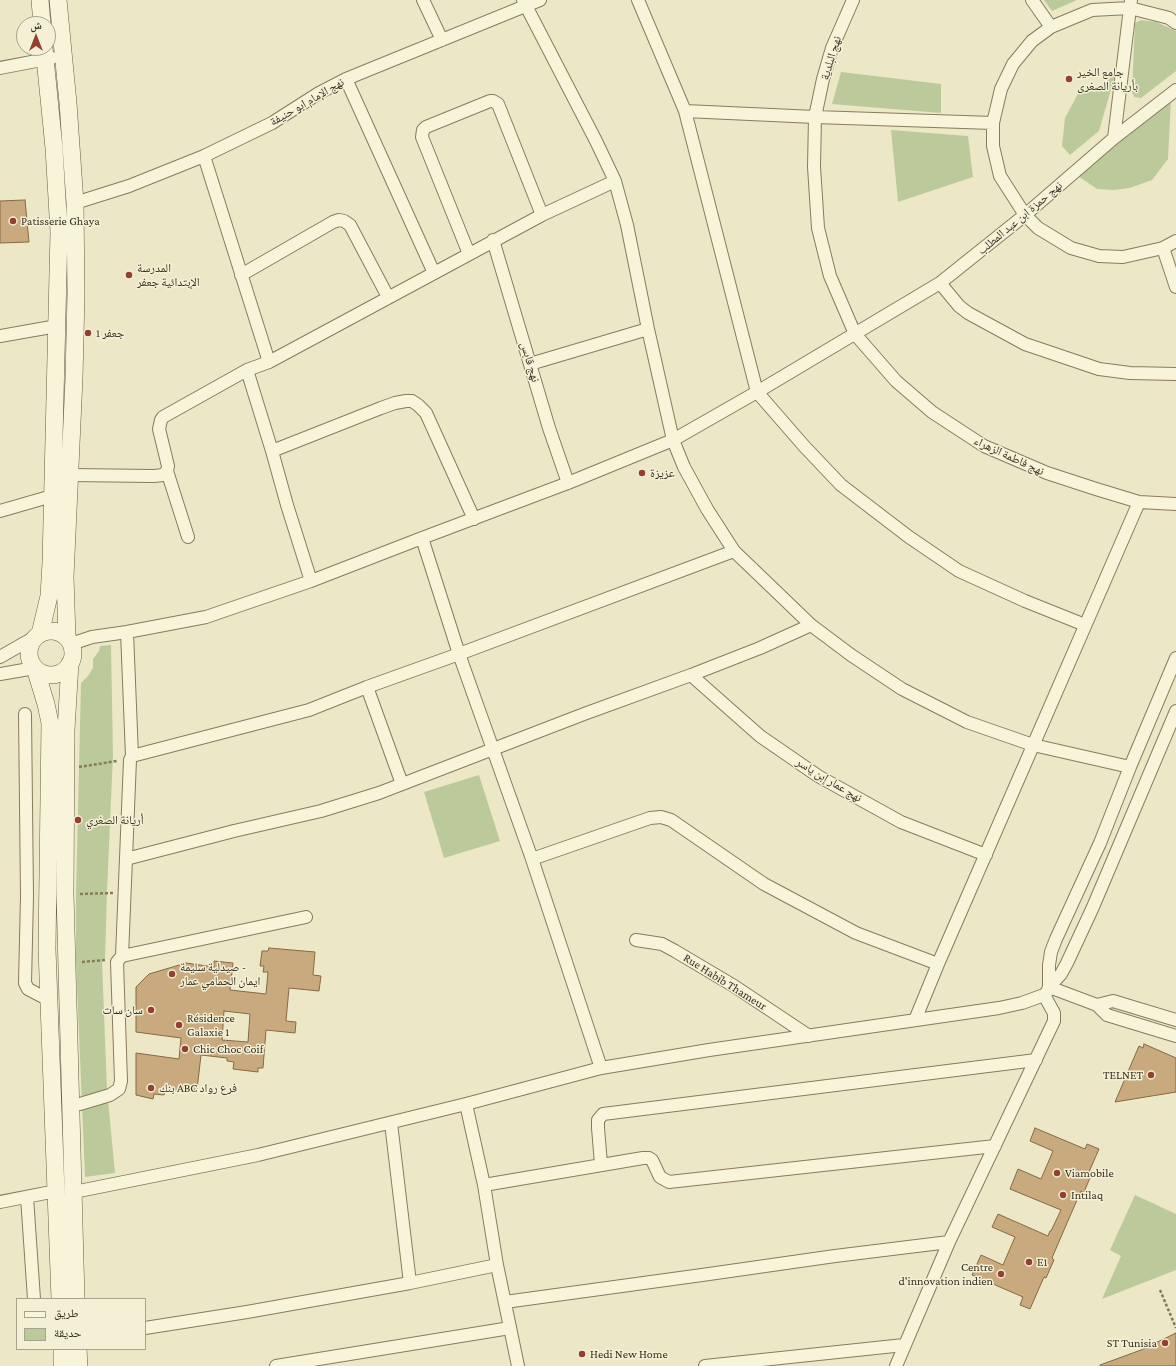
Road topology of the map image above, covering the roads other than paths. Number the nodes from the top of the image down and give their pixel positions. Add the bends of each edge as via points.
1 (40, 0) edge
2 (58, 0) edge
3 (423, 0) edge
4 (540, 0) edge
5 (638, 0) edge
6 (853, 0) edge
7 (1032, 0) edge
8 (524, 3) edge
9 (1131, 4) edge
10 (41, 16) edge
11 (1176, 23) edge
12 (1051, 27) junction
13 (442, 40) junction
14 (56, 55) edge
15 (38, 56) edge
16 (44, 56) edge
17 (63, 56) junction
18 (0, 68) edge
19 (346, 79) junction
20 (1176, 90) edge
21 (685, 111) junction
22 (815, 117) junction
23 (993, 123) junction
24 (1114, 138) junction
25 (204, 156) junction
26 (614, 181) junction
27 (75, 203) junction
28 (542, 215) junction
29 (1025, 215) junction
30 (494, 240) junction
31 (1176, 241) edge
32 (1163, 248) junction
33 (469, 254) junction
34 (434, 273) junction
35 (241, 275) junction
36 (940, 283) junction
37 (1176, 287) edge
38 (388, 297) junction
39 (57, 326) junction
40 (648, 329) junction
41 (855, 334) junction
42 (0, 336) edge
43 (269, 362) junction
44 (530, 364) junction
45 (246, 370) junction
46 (1176, 374) edge
47 (757, 392) junction
48 (673, 440) junction
49 (272, 450) junction
50 (167, 471) junction
51 (70, 475) junction
52 (568, 484) junction
53 (52, 496) junction
54 (1139, 502) junction
55 (1176, 504) edge
56 (0, 511) edge
57 (474, 519) junction
58 (188, 537) dead end
59 (422, 538) junction
60 (734, 551) junction
61 (311, 581) junction
62 (811, 625) junction
63 (1084, 625) junction
64 (127, 632) junction
65 (37, 636) junction
66 (69, 640) junction
67 (459, 654) junction
68 (0, 657) edge
69 (1176, 658) edge
70 (70, 663) junction
71 (35, 668) junction
72 (0, 674) edge
73 (691, 675) junction
74 (367, 687) junction
75 (1176, 711) edge
76 (25, 714) dead end
77 (1033, 745) junction
78 (494, 750) junction
79 (131, 758) junction
80 (1130, 767) junction
81 (402, 784) junction
82 (986, 855) junction
83 (532, 858) junction
84 (126, 859) junction
85 (306, 917) dead end
86 (636, 940) dead end
87 (120, 959) junction
88 (938, 964) junction
89 (1046, 991) junction
90 (49, 1000) junction
91 (1097, 1005) junction
92 (915, 1020) junction
93 (1176, 1020) edge
94 (809, 1036) junction
95 (1176, 1036) edge
96 (1036, 1060) junction
97 (601, 1068) junction
98 (80, 1104) dead end
99 (466, 1104) junction
100 (391, 1123) junction
101 (995, 1146) junction
102 (601, 1164) junction
103 (484, 1185) junction
104 (56, 1191) junction
105 (74, 1192) junction
106 (27, 1197) junction
107 (0, 1202) edge
108 (58, 1241) junction
109 (75, 1241) junction
110 (949, 1242) junction
111 (497, 1265) junction
112 (410, 1283) junction
113 (34, 1298) edge
114 (60, 1298) edge
115 (76, 1298) edge
116 (505, 1302) junction
117 (146, 1328) edge
118 (510, 1328) junction
119 (904, 1345) junction
120 (62, 1350) edge
121 (78, 1350) edge
122 (740, 1364) edge
123 (62, 1366) edge
124 (79, 1366) edge
125 (276, 1366) edge
126 (518, 1366) edge
127 (705, 1366) edge
128 (896, 1366) edge

1 - 10 street
2 - 17 street
3 - 13 street
4 - 8 street, نهج الإمام ابو حنيفة
5 - 21 street
6 - 22 street, نهج البلدية via 832,48
7 - 12 street
8 - 13 street, نهج الإمام ابو حنيفة
8 - 26 street
9 - 11 street
9 - 12 street via 1092,10
9 - 24 street
12 - 23 street via 1032,41 1013,64 1001,88
13 - 19 street, نهج الإمام ابو حنيفة
14 - 17 street
15 - 18 street
16 - 39 street via 58,218
17 - 27 street
19 - 25 street, نهج الإمام ابو حنيفة via 272,123
19 - 34 street
20 - 24 street, نهج حمزة ابن عبد المطلب
21 - 22 street
21 - 47 street
22 - 23 street
22 - 41 street, نهج البلدية via 814,167 818,228 830,276
23 - 29 street via 993,146 1000,176
24 - 29 street, نهج حمزة ابن عبد المطلب
25 - 27 street, نهج الإمام ابو حنيفة via 129,186
25 - 35 street
26 - 28 street
26 - 40 street via 627,225
27 - 51 street via 76,294
28 - 30 street
28 - 33 street via 498,104 490,101 426,127 422,137
29 - 32 street via 1038,228 1071,248 1099,256 1122,257
29 - 36 street, نهج حمزة ابن عبد المطلب
30 - 33 street
30 - 44 street, نهج قابس
31 - 32 street
32 - 37 street
33 - 34 street
34 - 38 street
35 - 38 street via 339,220 350,225
35 - 43 street
36 - 41 street, نهج حمزة ابن عبد المطلب
36 - 46 street via 968,313 1025,344 1099,369
38 - 43 street
39 - 42 street
39 - 53 street
40 - 44 street
40 - 48 street
41 - 47 street, نهج حمزة ابن عبد المطلب
41 - 54 street, نهج فاطمة الزهراء via 896,381 932,412 984,446 1047,473
43 - 45 street
44 - 52 street, نهج قابس
45 - 49 street
45 - 50 street via 161,420 159,429 168,463
47 - 48 street, نهج حمزة ابن عبد المطلب
47 - 63 street via 841,485 909,537 959,571
48 - 52 street, نهج حمزة ابن عبد المطلب
48 - 60 street via 684,467
49 - 57 street via 388,405 412,401 426,413
49 - 61 street
50 - 51 street via 163,475 154,476
50 - 58 street
51 - 66 street via 65,578
52 - 57 street, نهج حمزة ابن عبد المطلب
53 - 56 street
53 - 65 street via 48,596
54 - 55 street, نهج فاطمة الزهراء
54 - 63 street
57 - 59 street, نهج حمزة ابن عبد المطلب
59 - 61 street, نهج حمزة ابن عبد المطلب
59 - 67 street
60 - 62 street
60 - 67 street
61 - 64 street, نهج حمزة ابن عبد المطلب via 206,616
62 - 73 street
62 - 77 street via 850,655 902,689 967,722
63 - 77 street
64 - 66 street, نهج حمزة ابن عبد المطلب
64 - 79 street
65 - 66 street via 50,631
65 - 68 street
65 - 71 street via 29,649 29,656
66 - 70 street via 73,650
67 - 74 street
67 - 78 street
69 - 80 street
70 - 71 street via 67,668 55,674 43,673
70 - 105 street via 66,730 65,894
71 - 72 street
71 - 90 street via 50,723 47,949
73 - 78 street
73 - 82 street, نهج عمار إبن ياسر via 760,736 818,776 901,822
74 - 79 street via 309,710
74 - 81 street
75 - 89 street via 1067,963
76 - 90 street via 25,983 28,989
77 - 80 street
77 - 82 street
78 - 81 street
78 - 83 street
79 - 84 street
80 - 89 street via 1100,843 1051,952
81 - 84 street via 379,794 321,811
82 - 88 street
83 - 88 street via 650,818 671,820 771,888 856,933
83 - 97 street
84 - 87 street
85 - 87 street
86 - 94 street, Rue Habib Thameur via 662,944 675,951 734,986
87 - 98 street via 121,1082 119,1089 110,1095
88 - 92 street
89 - 91 street
89 - 92 street via 1022,1003
89 - 96 street via 1055,1020
90 - 104 street
91 - 93 street via 1113,1001
91 - 95 street via 1107,1015
92 - 94 street
94 - 97 street
96 - 101 street
96 - 102 street via 603,1114 598,1120
97 - 99 street
99 - 100 street
99 - 103 street
100 - 105 street via 258,1155
100 - 112 street
101 - 102 street via 670,1182 660,1177 649,1158
101 - 110 street
102 - 103 street
103 - 111 street
104 - 106 street
104 - 108 street
105 - 109 street
106 - 107 street
106 - 113 street
108 - 109 street
108 - 114 street
109 - 115 street
110 - 116 street
110 - 119 street
111 - 112 street
111 - 116 street
112 - 117 street
116 - 118 street
118 - 125 street
118 - 126 street
119 - 122 street
119 - 128 street
120 - 123 street
121 - 124 street
122 - 127 street

